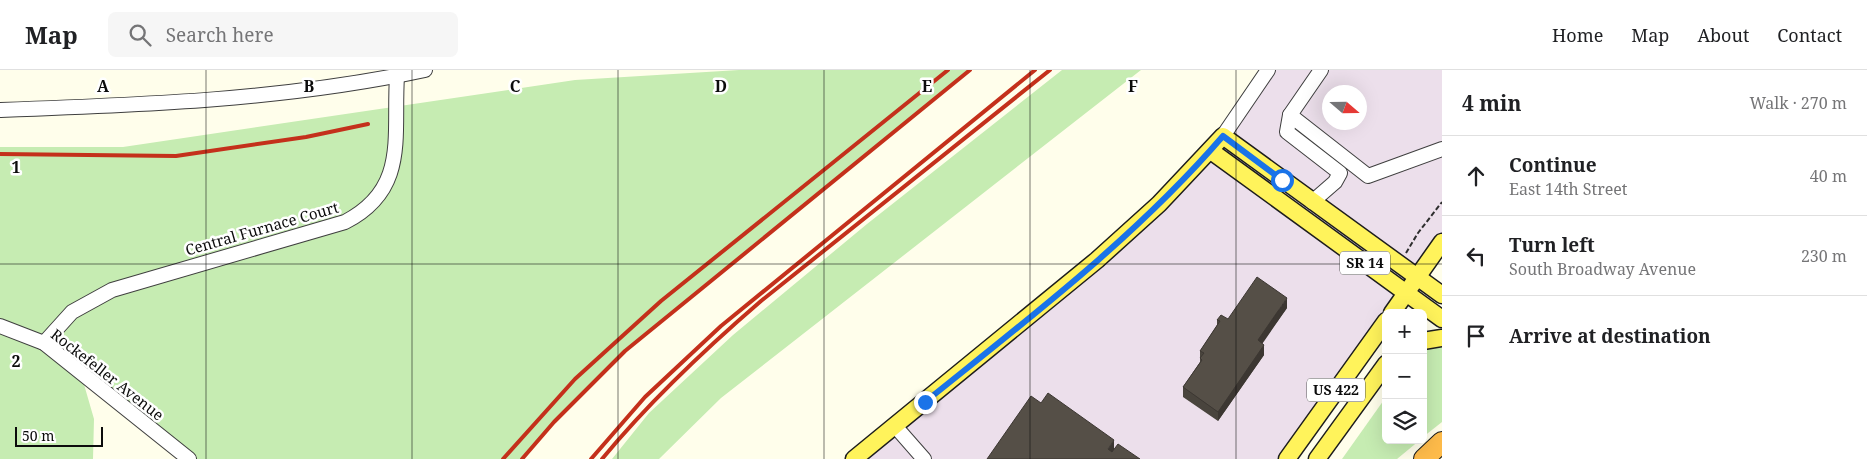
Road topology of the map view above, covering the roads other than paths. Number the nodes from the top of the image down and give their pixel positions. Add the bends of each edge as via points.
1 (425, 70) edge
2 (1268, 70) edge
3 (1322, 70) edge
4 (397, 76) junction
5 (0, 110) edge
6 (1290, 115) junction
7 (1223, 136) junction
8 (1442, 149) edge
9 (1211, 150) junction
10 (1312, 202) junction
11 (1442, 242) edge
12 (1417, 277) junction
13 (1441, 291) edge
14 (1406, 293) junction
15 (1395, 309) edge
16 (1423, 309) edge
17 (1425, 309) edge
18 (1427, 312) edge
19 (1442, 319) edge
20 (0, 326) edge
21 (1382, 327) edge
22 (1442, 338) edge
23 (1427, 340) edge
24 (44, 344) junction
25 (1382, 370) edge
26 (896, 426) junction
27 (1442, 442) edge
28 (189, 459) edge
29 (854, 459) edge
30 (924, 459) edge
31 (1287, 459) edge
32 (1317, 459) edge
33 (1424, 459) edge

1 - 4 street
2 - 7 street
3 - 6 street
4 - 5 street via 253,97 156,105
4 - 24 street, Central Furnace Court via 393,166 382,192 361,214 345,222 112,290 72,312
6 - 8 street via 1368,176
6 - 10 street via 1287,132 1340,173
7 - 9 main road
7 - 10 main road, SR 14
9 - 14 main road, SR 14
9 - 26 main road via 1160,204 1097,260
10 - 12 main road, SR 14
11 - 12 main road
12 - 13 main road
12 - 14 main road
13 - 17 main road
14 - 15 main road
14 - 16 main road, SR 14
18 - 19 main road
20 - 24 street, Rockefeller Avenue
21 - 31 main road, US 422
22 - 23 main road
24 - 28 street, Rockefeller Avenue
25 - 32 main road, US 422
26 - 29 main road
26 - 30 street
27 - 33 highway

